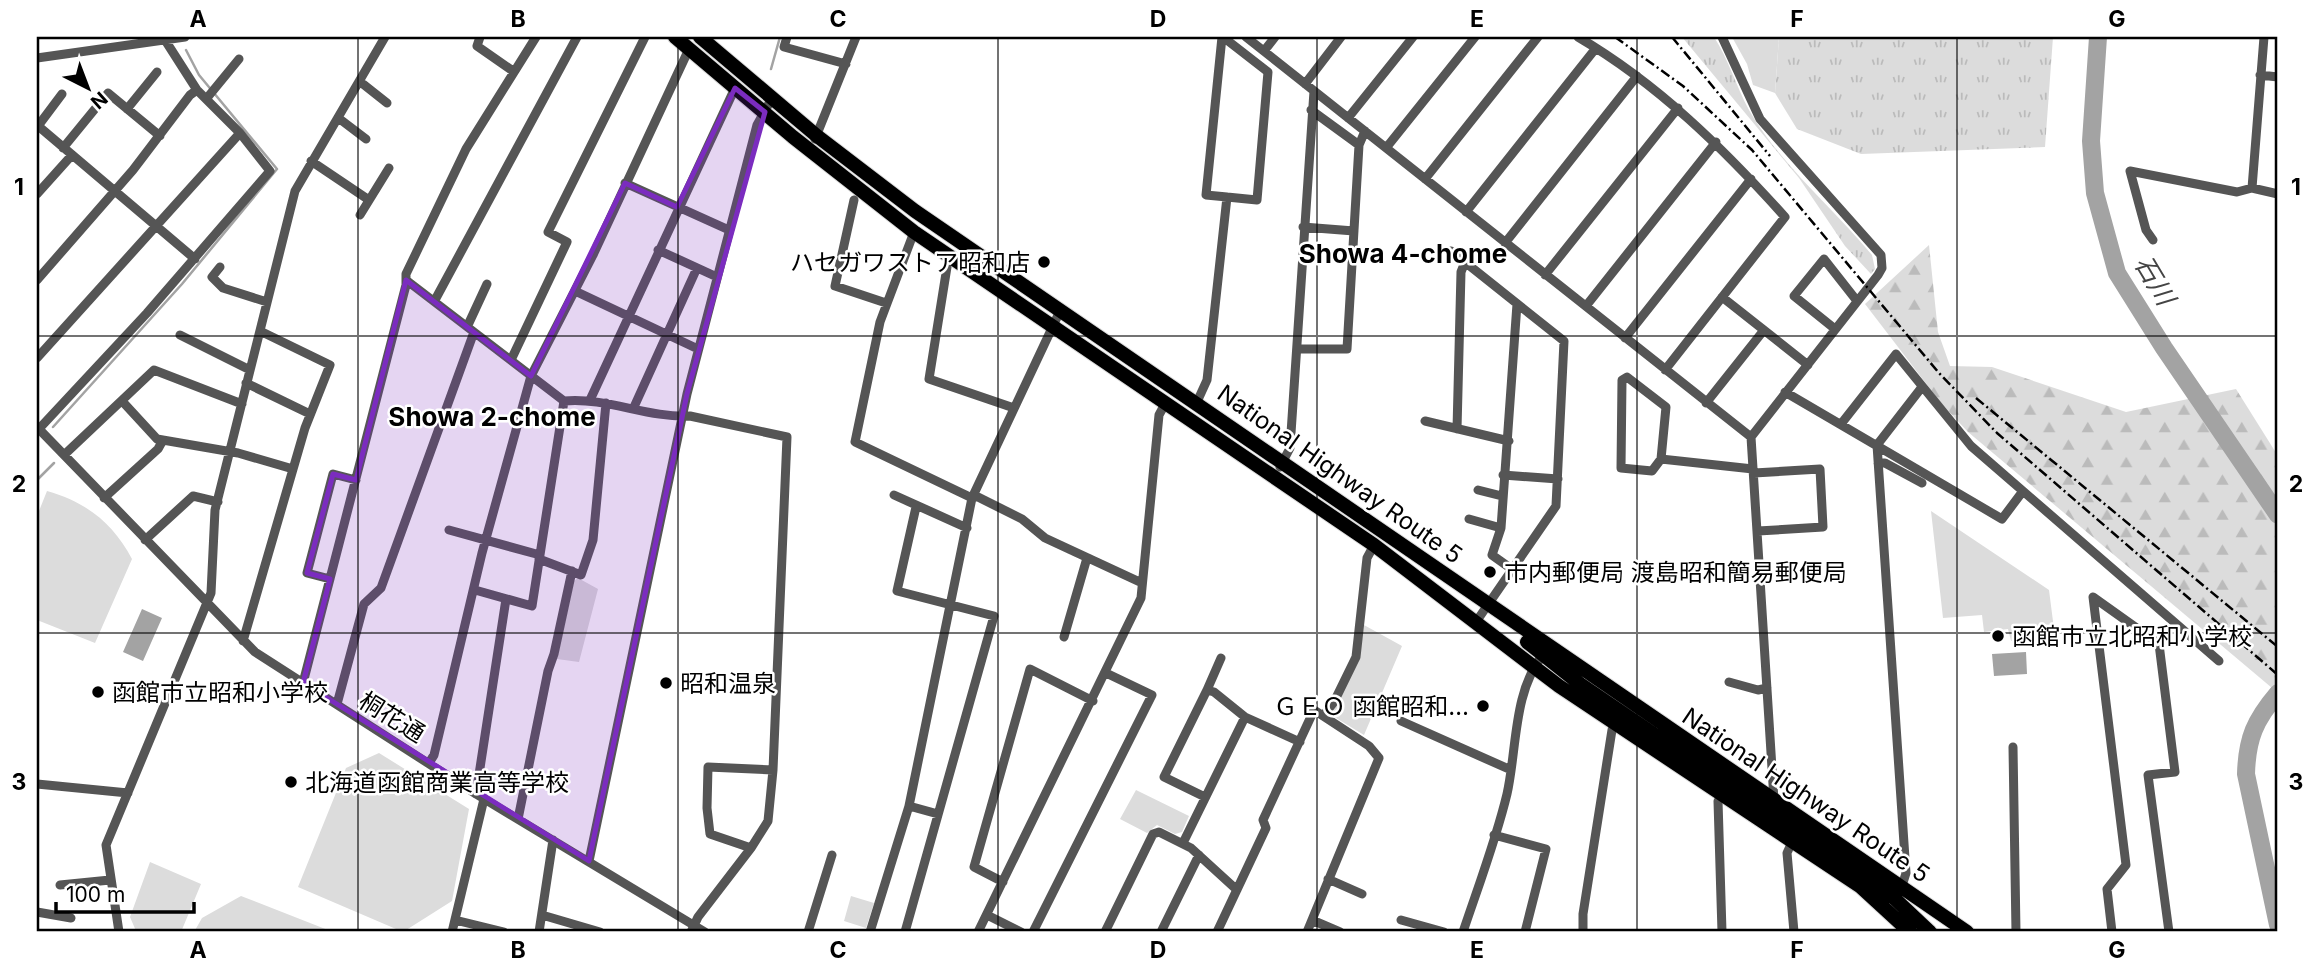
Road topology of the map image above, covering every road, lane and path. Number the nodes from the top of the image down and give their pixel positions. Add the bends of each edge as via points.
1 (185, 37) edge
2 (385, 37) edge
3 (480, 37) edge
4 (536, 37) edge
5 (578, 37) edge
6 (645, 37) edge
7 (675, 37) edge
8 (700, 37) edge
9 (787, 37) edge
10 (856, 37) edge
11 (1223, 37) edge
12 (1246, 37) edge
13 (1275, 37) edge
14 (1341, 37) edge
15 (1413, 37) edge
16 (1475, 37) edge
17 (1538, 37) edge
18 (1578, 37) edge
19 (1722, 37) edge
20 (2264, 37) edge
21 (165, 40) junction
22 (1596, 48) junction
23 (689, 50) junction
24 (1267, 54) junction
25 (37, 58) edge
26 (239, 59) dead end
27 (846, 64) junction
28 (513, 71) junction
29 (157, 72) dead end
30 (1268, 72) junction
31 (2260, 75) junction
32 (1637, 76) junction
33 (2278, 77) edge
34 (363, 84) dead end
35 (1305, 84) junction
36 (735, 88) junction
37 (197, 90) junction
38 (1314, 91) junction
39 (62, 94) dead end
40 (211, 95) junction
41 (772, 98) junction
42 (387, 103) dead end
43 (1678, 108) junction
44 (127, 109) junction
45 (1311, 110) junction
46 (765, 113) junction
47 (1348, 118) junction
48 (341, 121) dead end
49 (38, 126) edge
50 (1365, 131) junction
51 (240, 133) junction
52 (160, 135) junction
53 (817, 136) junction
54 (366, 139) dead end
55 (1716, 142) junction
56 (1359, 145) junction
57 (63, 148) junction
58 (1386, 148) junction
59 (809, 150) junction
60 (72, 155) junction
61 (311, 161) junction
62 (389, 168) dead end
63 (1425, 179) junction
64 (1751, 179) junction
65 (625, 183) junction
66 (2252, 188) junction
67 (114, 190) junction
68 (37, 194) edge
69 (2278, 194) edge
70 (1227, 197) junction
71 (369, 200) junction
72 (854, 200) dead end
73 (677, 207) junction
74 (1466, 212) junction
75 (360, 215) dead end
76 (156, 225) junction
77 (1303, 227) junction
78 (730, 230) junction
79 (1354, 231) junction
80 (914, 232) junction
81 (2153, 240) dead end
82 (1505, 243) junction
83 (658, 250) junction
84 (1451, 251) dead end
85 (194, 259) junction
86 (1465, 262) junction
87 (220, 267) dead end
88 (947, 267) dead end
89 (697, 268) junction
90 (1545, 275) junction
91 (717, 277) junction
92 (37, 280) edge
93 (406, 280) junction
94 (487, 284) dead end
95 (575, 291) junction
96 (1722, 297) junction
97 (435, 300) junction
98 (1857, 301) junction
99 (267, 302) junction
100 (886, 303) junction
101 (1517, 304) junction
102 (1586, 306) junction
103 (629, 316) junction
104 (1056, 318) junction
105 (471, 329) junction
106 (1835, 329) junction
107 (1764, 330) junction
108 (260, 331) junction
109 (667, 334) junction
110 (180, 335) dead end
111 (1625, 338) junction
112 (698, 349) junction
113 (1297, 349) junction
114 (37, 358) edge
115 (511, 360) junction
116 (1808, 365) junction
117 (250, 370) junction
118 (1665, 370) junction
119 (531, 376) junction
120 (246, 383) junction
121 (1922, 387) junction
122 (1785, 392) junction
123 (590, 400) junction
124 (122, 401) junction
125 (564, 401) junction
126 (1166, 402) junction
127 (1197, 402) junction
128 (1706, 402) junction
129 (606, 403) junction
130 (242, 404) junction
131 (634, 407) junction
132 (1014, 408) junction
133 (310, 414) junction
134 (683, 416) junction
135 (1425, 421) dead end
136 (1841, 424) junction
137 (37, 429) edge
138 (1457, 429) junction
139 (1751, 436) junction
140 (163, 440) junction
141 (1509, 441) junction
142 (1877, 445) junction
143 (230, 452) junction
144 (64, 456) junction
145 (1661, 458) junction
146 (1283, 462) junction
147 (1878, 463) junction
148 (293, 469) junction
149 (1754, 471) junction
150 (1503, 475) junction
151 (1275, 477) junction
152 (1558, 479) junction
153 (356, 481) junction
154 (1922, 483) dead end
155 (1478, 490) dead end
156 (2023, 491) junction
157 (894, 495) dead end
158 (973, 496) junction
159 (1502, 496) junction
160 (104, 498) junction
161 (218, 502) junction
162 (916, 507) junction
163 (1469, 519) dead end
164 (967, 528) junction
165 (1501, 528) junction
166 (449, 530) dead end
167 (1758, 531) junction
168 (145, 540) junction
169 (486, 540) junction
170 (1374, 545) junction
171 (540, 557) junction
172 (1087, 558) junction
173 (1513, 570) junction
174 (572, 571) junction
175 (330, 579) junction
176 (1142, 583) junction
177 (475, 590) junction
178 (506, 599) junction
179 (951, 603) junction
180 (206, 604) junction
181 (1488, 605) junction
182 (1476, 622) junction
183 (1064, 637) dead end
184 (243, 641) junction
185 (1221, 658) dead end
186 (1538, 661) junction
187 (2219, 661) dead end
188 (1106, 673) junction
189 (1729, 682) dead end
190 (303, 683) junction
191 (1767, 688) junction
192 (1207, 690) junction
193 (1093, 701) junction
194 (337, 705) junction
195 (1622, 713) junction
196 (1323, 716) junction
197 (1245, 717) junction
198 (1401, 721) dead end
199 (1300, 741) junction
200 (2013, 747) dead end
201 (429, 763) junction
202 (773, 770) junction
203 (1511, 770) junction
204 (37, 784) edge
205 (128, 793) junction
206 (480, 796) junction
207 (1205, 797) junction
208 (1718, 801) dead end
209 (1774, 802) junction
210 (909, 806) junction
211 (938, 814) junction
212 (518, 819) junction
213 (1494, 835) junction
214 (553, 840) junction
215 (1792, 842) junction
216 (1183, 843) junction
217 (751, 848) junction
218 (832, 855) dead end
219 (1199, 855) junction
220 (589, 862) junction
221 (1328, 879) junction
222 (110, 880) junction
223 (1003, 882) junction
224 (60, 885) dead end
225 (1902, 886) junction
226 (1237, 890) junction
227 (1362, 894) dead end
228 (37, 912) edge
229 (542, 915) junction
230 (987, 915) junction
231 (71, 918) dead end
232 (455, 920) junction
233 (1312, 920) junction
234 (1401, 920) dead end
235 (692, 928) edge
236 (120, 931) edge
237 (452, 932) edge
238 (504, 932) edge
239 (540, 932) edge
240 (600, 932) edge
241 (705, 932) edge
242 (808, 932) edge
243 (870, 932) edge
244 (905, 932) edge
245 (978, 932) edge
246 (1021, 932) edge
247 (1033, 932) edge
248 (1105, 932) edge
249 (1161, 932) edge
250 (1217, 932) edge
251 (1307, 932) edge
252 (1340, 932) edge
253 (1444, 932) edge
254 (1463, 932) edge
255 (1525, 932) edge
256 (1583, 932) edge
257 (1722, 932) edge
258 (1794, 932) edge
259 (1910, 932) edge
260 (1930, 932) edge
261 (1965, 932) edge
262 (2016, 932) edge
263 (2112, 932) edge
264 (2169, 932) edge

1 - 21 street
2 - 61 street
3 - 28 street via 477,46
4 - 28 street
5 - 97 street
6 - 115 street via 548,232 567,242
7 - 23 highway, National Highway Route 5
8 - 41 highway, National Highway Route 5
9 - 27 street via 784,47
10 - 27 street
11 - 30 street
11 - 70 street via 1206,195
12 - 24 street
13 - 24 street
14 - 35 street
15 - 47 street
16 - 58 street
17 - 63 street
18 - 22 street
19 - 98 street via 1760,119 1881,254 1882,268
20 - 31 street
21 - 25 street
21 - 37 street
22 - 32 street
22 - 74 street
23 - 36 highway, National Highway Route 5
23 - 65 street
24 - 30 street
24 - 35 street
26 - 40 street
27 - 53 street
28 - 93 street via 466,149
29 - 44 street
30 - 70 street via 1256,200
31 - 33 street
31 - 66 street
32 - 43 street
32 - 82 street
34 - 42 street
35 - 38 street
36 - 46 highway, National Highway Route 5
36 - 73 street
37 - 40 street
37 - 52 street
38 - 45 street
38 - 47 street
39 - 49 street
40 - 51 street
41 - 46 street
41 - 53 highway, National Highway Route 5
43 - 55 street
43 - 90 street
44 - 52 street
44 - 57 street via 108,93
45 - 56 street
45 - 77 street
46 - 59 highway, National Highway Route 5
46 - 78 street via 757,125
47 - 50 street
48 - 54 street
49 - 57 street
50 - 56 street
50 - 58 street
51 - 76 street
51 - 85 street via 270,171
52 - 67 street
53 - 59 street
53 - 104 highway, National Highway Route 5
55 - 64 street
55 - 102 street
56 - 79 street
57 - 60 street
58 - 63 street
59 - 80 highway, National Highway Route 5
60 - 67 street
60 - 68 street
61 - 71 street
61 - 99 street via 295,191
62 - 71 street
63 - 74 street
64 - 96 street via 1785,217
64 - 111 street
65 - 73 street
65 - 95 street
66 - 69 street
66 - 81 street via 2237,192 2130,171
67 - 76 street
67 - 92 street
70 - 127 street via 1207,380
71 - 75 street
72 - 100 street via 835,286
73 - 78 street
73 - 83 street
74 - 82 street
76 - 85 street
76 - 114 street
77 - 79 street
77 - 113 street
78 - 91 street
79 - 113 street via 1347,349
80 - 100 street
80 - 104 highway, National Highway Route 5
82 - 90 street
83 - 89 street
83 - 103 street
84 - 86 street
85 - 137 street
86 - 101 street
86 - 138 street via 1461,272
87 - 99 street via 212,277 223,288
88 - 132 street via 929,379
89 - 91 street
89 - 109 street
90 - 102 street
91 - 112 street
93 - 97 street
93 - 153 street
94 - 105 street
95 - 103 street
95 - 119 street
96 - 107 street
96 - 118 street
97 - 105 street
98 - 106 street
98 - 106 street via 1824,259 1794,296
99 - 108 street
100 - 158 street via 856,442
101 - 141 street
101 - 152 street via 1564,341
102 - 111 street
103 - 109 street
103 - 123 street
104 - 126 highway, National Highway Route 5
104 - 127 highway, National Highway Route 5
104 - 132 street
105 - 115 street
105 - 194 street via 381,588 364,604
106 - 116 street
107 - 116 street
107 - 128 street
108 - 117 street
108 - 133 street via 330,365
109 - 112 street
109 - 131 street
110 - 117 street
111 - 118 street
112 - 134 street
113 - 146 street via 1290,448
115 - 119 street
116 - 122 street
117 - 120 street
118 - 128 street
119 - 125 street
119 - 169 street
120 - 130 street
120 - 133 street
121 - 136 street via 1896,354
121 - 142 street
121 - 156 street via 1971,446
122 - 136 street
122 - 139 street
123 - 125 street
123 - 129 street
124 - 130 street via 154,370
124 - 140 street
124 - 144 street
125 - 171 street
126 - 151 highway, National Highway Route 5
126 - 176 street via 1159,415
127 - 146 highway, National Highway Route 5
128 - 139 street
129 - 131 street
129 - 174 street via 593,540 581,575
130 - 143 street
131 - 134 street
132 - 158 street
133 - 148 street
134 - 202 street via 787,438
134 - 220 street
135 - 138 street
136 - 142 street
137 - 144 street, 桐花通
138 - 141 street
139 - 149 street
140 - 143 street
140 - 160 street
141 - 150 street
142 - 147 street
142 - 156 street via 2002,519
143 - 148 street
143 - 161 street
144 - 160 street, 桐花通
145 - 145 street via 1652,471 1621,468 1622,380 1627,377 1666,407
145 - 149 street
146 - 151 street
146 - 181 highway, National Highway Route 5
147 - 154 street
147 - 225 street via 1906,873
148 - 184 street
149 - 167 street
149 - 167 street via 1820,469 1823,527
150 - 152 street
150 - 159 street
151 - 170 highway, National Highway Route 5
152 - 173 street via 1556,506
153 - 175 street
153 - 175 street via 333,474 307,573
155 - 159 street
156 - 187 street
157 - 162 street
158 - 164 street
158 - 172 street
159 - 165 street
160 - 168 street, 桐花通
161 - 168 street via 193,496
161 - 180 street via 213,582
162 - 164 street
162 - 179 street via 897,592
163 - 165 street
164 - 179 street
165 - 173 street via 1492,555
166 - 169 street
167 - 191 street
168 - 180 street, 桐花通
169 - 171 street
169 - 177 street
170 - 182 highway, National Highway Route 5
170 - 196 street via 1367,558 1354,665
171 - 174 street
171 - 178 street via 532,606
172 - 176 street
172 - 183 street
173 - 181 street
174 - 212 street
175 - 190 street
176 - 188 street via 1141,598
177 - 178 street
177 - 201 street
178 - 206 street
179 - 210 street
179 - 211 street via 995,616
180 - 184 street, 桐花通
180 - 205 street
181 - 182 street
181 - 186 highway
181 - 195 highway, National Highway Route 5
182 - 186 highway, National Highway Route 5
184 - 190 street, 桐花通
185 - 192 street
186 - 195 highway
186 - 203 street via 1525,687
188 - 193 street
188 - 247 street via 1152,695
189 - 191 street
190 - 194 street, 桐花通
191 - 209 street
192 - 197 street
192 - 207 street via 1164,776
193 - 223 street
193 - 223 street via 1030,669 974,867
194 - 201 street, 桐花通
195 - 209 highway, National Highway Route 5
195 - 215 highway, National Highway Route 5
195 - 256 street via 1591,861
195 - 260 highway via 1895,898
196 - 199 street via 1314,710
196 - 221 street via 1369,746 1379,758
197 - 199 street
197 - 207 street
198 - 203 street
199 - 226 street
200 - 262 street
201 - 206 street, 桐花通
202 - 217 street via 768,821
202 - 217 street via 708,767 710,834
203 - 213 street
204 - 205 street
205 - 222 street via 106,845
206 - 212 street, 桐花通
206 - 232 street
207 - 216 street
208 - 257 street
209 - 225 highway, National Highway Route 5
210 - 211 street
210 - 243 street
211 - 244 street
212 - 214 street, 桐花通
213 - 254 street
213 - 255 street via 1546,849
214 - 220 street, 桐花通
214 - 229 street
215 - 258 street via 1787,853
215 - 259 highway, National Highway Route 5 via 1861,887
216 - 219 street
216 - 248 street via 1159,832 1153,834
217 - 235 street
218 - 242 street
219 - 226 street
219 - 249 street
220 - 235 street, 桐花通
221 - 227 street
221 - 233 street
222 - 224 street
222 - 236 street
223 - 230 street
225 - 261 highway, National Highway Route 5
226 - 250 street
228 - 231 street
229 - 239 street
229 - 240 street
230 - 245 street
230 - 246 street
232 - 237 street
232 - 238 street
233 - 251 street
233 - 252 street
234 - 253 street
235 - 241 street, 桐花通
263 - 264 street via 2107,889 2126,865 2093,597 2158,644 2175,772 2148,775

